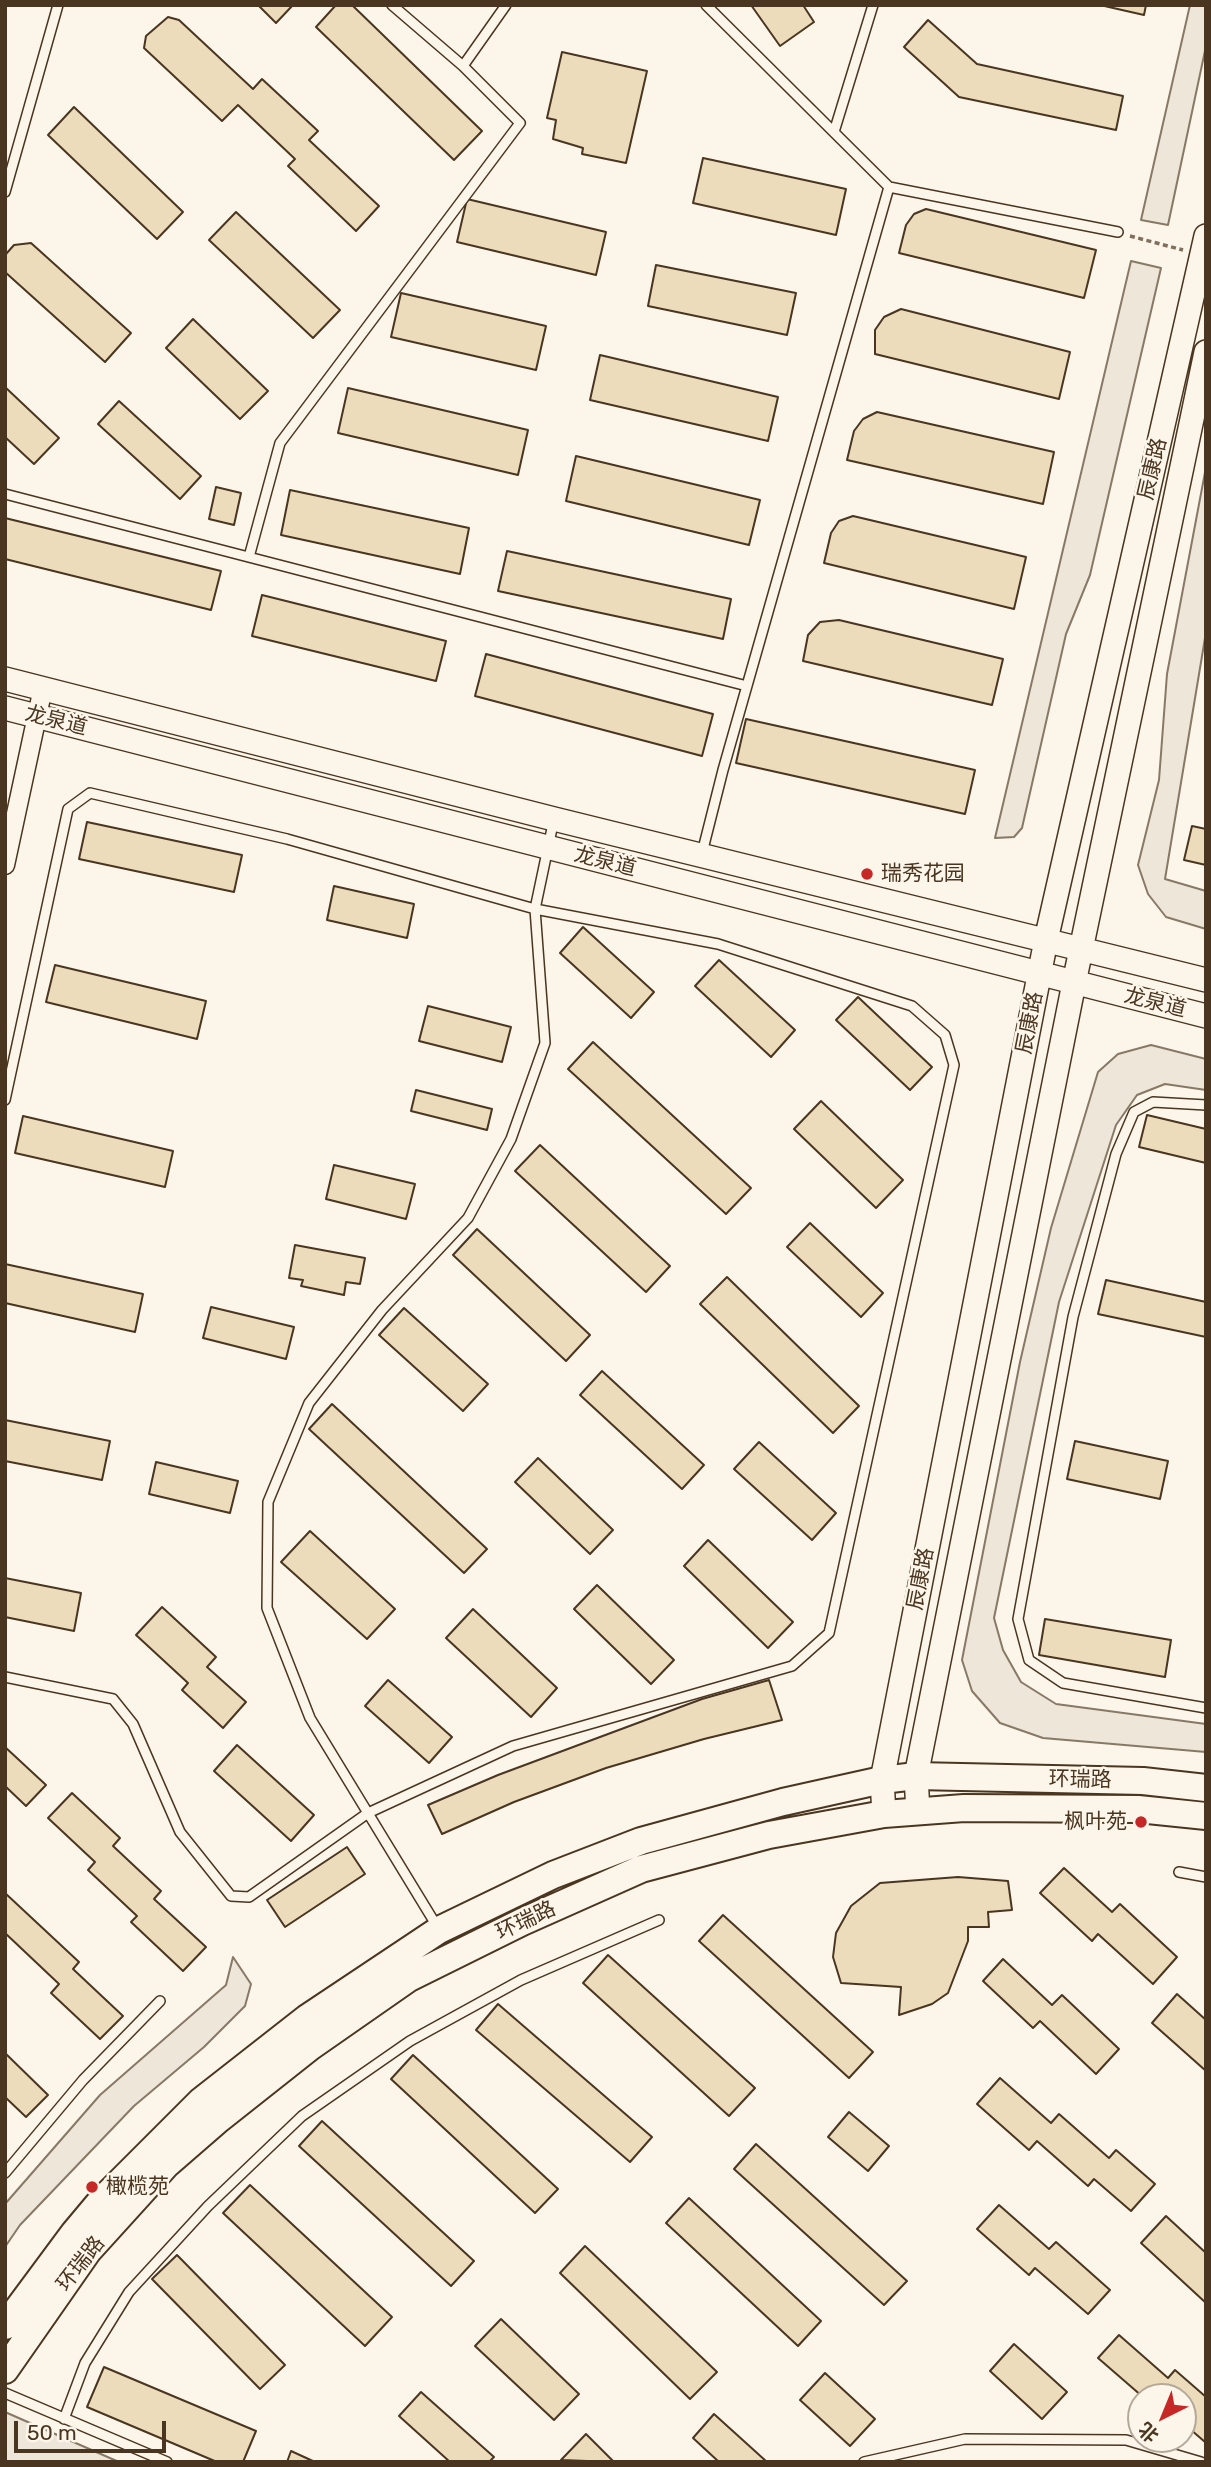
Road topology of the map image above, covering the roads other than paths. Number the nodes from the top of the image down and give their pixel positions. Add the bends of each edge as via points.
1 (58, 5) edge
2 (392, 5) edge
3 (506, 5) edge
4 (706, 5) edge
5 (873, 5) edge
6 (463, 66) junction
7 (834, 132) junction
8 (890, 187) junction
9 (5, 192) edge
10 (1118, 232) road end
11 (1203, 246) edge
12 (1206, 352) edge
13 (5, 494) edge
14 (249, 558) junction
15 (5, 679) edge
16 (747, 686) junction
17 (43, 688) junction
18 (5, 708) edge
19 (37, 716) junction
20 (554, 819) junction
21 (548, 847) junction
22 (701, 855) junction
23 (5, 865) edge
24 (535, 909) junction
25 (1046, 940) junction
26 (1081, 948) junction
27 (1040, 974) junction
28 (1206, 981) edge
29 (1074, 983) junction
30 (1206, 1016) edge
31 (5, 1100) edge
32 (1206, 1105) edge
33 (5, 1677) edge
34 (1206, 1707) edge
35 (916, 1776) junction
36 (882, 1780) junction
37 (1206, 1788) edge
38 (918, 1812) junction
39 (368, 1813) junction
40 (884, 1814) junction
41 (1206, 1816) edge
42 (1179, 1872) dead end
43 (1206, 1877) edge
44 (659, 1920) dead end
45 (439, 1930) junction
46 (160, 2001) dead end
47 (5, 2172) edge
48 (5, 2326) edge
49 (5, 2370) edge
50 (5, 2393) edge
51 (64, 2419) junction
52 (167, 2462) edge
53 (864, 2462) edge
54 (1201, 2462) edge

1 - 9 lane
2 - 6 lane
3 - 6 lane
4 - 7 lane
5 - 7 lane
6 - 14 lane via 520,123 280,443
7 - 8 lane
8 - 10 lane
8 - 16 lane
11 - 25 street, 辰康路
12 - 26 street, 辰康路
13 - 14 lane
14 - 16 lane
15 - 17 street, 龙泉道
16 - 22 lane
17 - 19 street
17 - 20 street, 龙泉道
18 - 19 street, 龙泉道
19 - 21 street, 龙泉道
19 - 23 street
20 - 21 lane
20 - 22 street, 龙泉道
21 - 24 lane
21 - 27 street, 龙泉道
22 - 25 street, 龙泉道
24 - 31 lane via 288,839 90,793 68,809
24 - 39 lane via 545,1044 511,1139 468,1218 382,1310 309,1403 268,1502 267,1608 310,1718
24 - 39 lane via 718,944 912,1006 945,1035 954,1065 829,1633 792,1666 513,1746
25 - 26 street, 龙泉道
25 - 27 street, 辰康路
26 - 28 street, 龙泉道
26 - 29 street, 辰康路
27 - 29 street, 龙泉道
27 - 36 street, 辰康路
29 - 30 street, 龙泉道
29 - 35 street, 辰康路
32 - 34 lane via 1153,1102 1134,1112 1116,1154 1073,1317 1018,1619 1029,1660 1063,1683
33 - 39 lane via 113,1699 133,1724 180,1832 231,1896 249,1897
35 - 36 main road, 环瑞路
35 - 37 main road, 环瑞路 via 1143,1781
35 - 38 street, 辰康路
36 - 40 street, 辰康路
36 - 45 main road, 环瑞路 via 640,1841 553,1875
38 - 40 main road, 环瑞路
38 - 41 main road, 环瑞路 via 1138,1809
39 - 45 lane
40 - 49 main road, 环瑞路 via 769,1835 641,1868 410,1978 310,2047 166,2165 88,2251
42 - 43 lane
44 - 51 lane via 521,1980 410,2041 302,2116 208,2206 129,2292 85,2362
45 - 48 main road, 环瑞路 via 307,2018 201,2101 100,2203
46 - 47 lane via 83,2080
50 - 51 lane
51 - 52 lane
53 - 54 lane via 965,2439 992,2439 1126,2440

